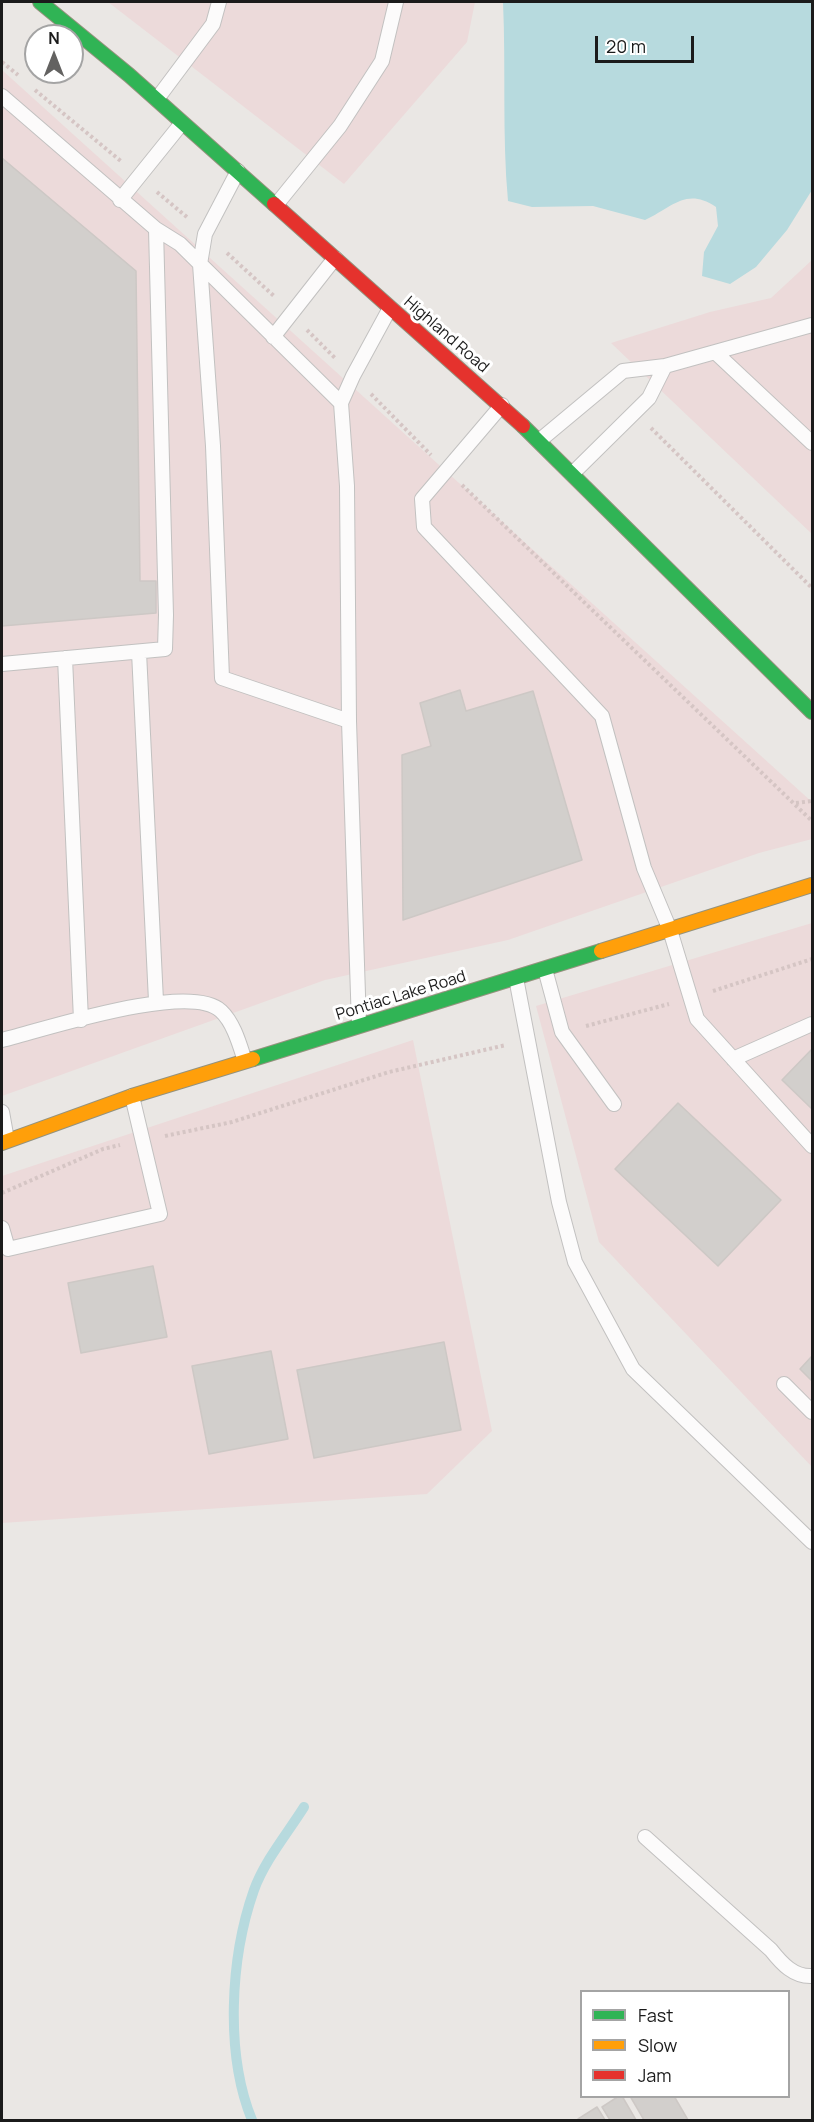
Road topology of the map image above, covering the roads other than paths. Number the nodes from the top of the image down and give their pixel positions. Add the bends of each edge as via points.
1 (40, 2) edge
2 (219, 2) edge
3 (396, 2) edge
4 (2, 96) edge
5 (157, 99) junction
6 (182, 123) junction
7 (238, 171) junction
8 (120, 200) junction
9 (276, 205) junction
10 (156, 229) junction
11 (336, 258) junction
12 (200, 264) junction
13 (390, 309) junction
14 (813, 325) edge
15 (273, 337) junction
16 (716, 352) junction
17 (665, 366) junction
18 (341, 403) junction
19 (502, 405) junction
20 (539, 442) junction
21 (813, 443) edge
22 (572, 474) junction
23 (139, 652) junction
24 (65, 658) junction
25 (2, 664) edge
26 (813, 712) edge
27 (349, 721) junction
28 (813, 885) edge
29 (670, 930) junction
30 (545, 969) junction
31 (516, 978) junction
32 (156, 1001) junction
33 (81, 1020) junction
34 (813, 1024) edge
35 (359, 1026) junction
36 (2, 1040) edge
37 (733, 1059) junction
38 (245, 1061) junction
39 (132, 1096) junction
40 (614, 1104) dead end
41 (2, 1112) edge
42 (4, 1142) edge
43 (813, 1146) edge
44 (2, 1228) edge
45 (784, 1384) dead end
46 (813, 1412) edge
47 (813, 1542) edge
48 (645, 1837) dead end
49 (813, 1976) edge

1 - 5 main road, Highland Road
2 - 5 lane via 213,24
3 - 9 lane via 382,61 340,126
4 - 8 lane
5 - 6 main road, Highland Road
6 - 7 main road, Highland Road
6 - 8 lane
7 - 9 main road, Highland Road
7 - 12 lane via 205,234
8 - 10 lane
9 - 11 main road, Highland Road
10 - 12 lane via 180,244
10 - 23 lane via 165,649
11 - 13 main road, Highland Road
11 - 15 lane
12 - 15 lane
12 - 27 lane via 213,446 222,678
13 - 18 lane
13 - 19 main road, Highland Road
14 - 16 lane
15 - 18 lane
16 - 17 lane
16 - 21 lane
17 - 20 lane via 623,371
17 - 22 lane via 649,398
18 - 27 lane via 347,498
19 - 20 main road, Highland Road
19 - 29 lane via 422,499 424,528 602,716 644,868
20 - 22 main road, Highland Road
22 - 26 main road, Highland Road
23 - 24 lane
23 - 32 lane
24 - 25 lane
24 - 33 lane
27 - 35 lane
28 - 29 main road, Pontiac Lake Road
29 - 30 main road, Pontiac Lake Road
29 - 37 lane via 697,1019
30 - 31 main road, Pontiac Lake Road
30 - 40 lane via 562,1032
31 - 35 main road, Pontiac Lake Road
31 - 47 lane via 559,1202 575,1262 633,1369
32 - 33 lane
32 - 38 lane via 196,1002 221,1011
33 - 36 lane
34 - 37 lane
35 - 38 main road, Pontiac Lake Road
37 - 43 lane
38 - 39 main road, Pontiac Lake Road
39 - 42 main road, Pontiac Lake Road
39 - 44 lane via 160,1214 8,1249
41 - 42 lane
45 - 46 lane
48 - 49 lane via 784,1966

